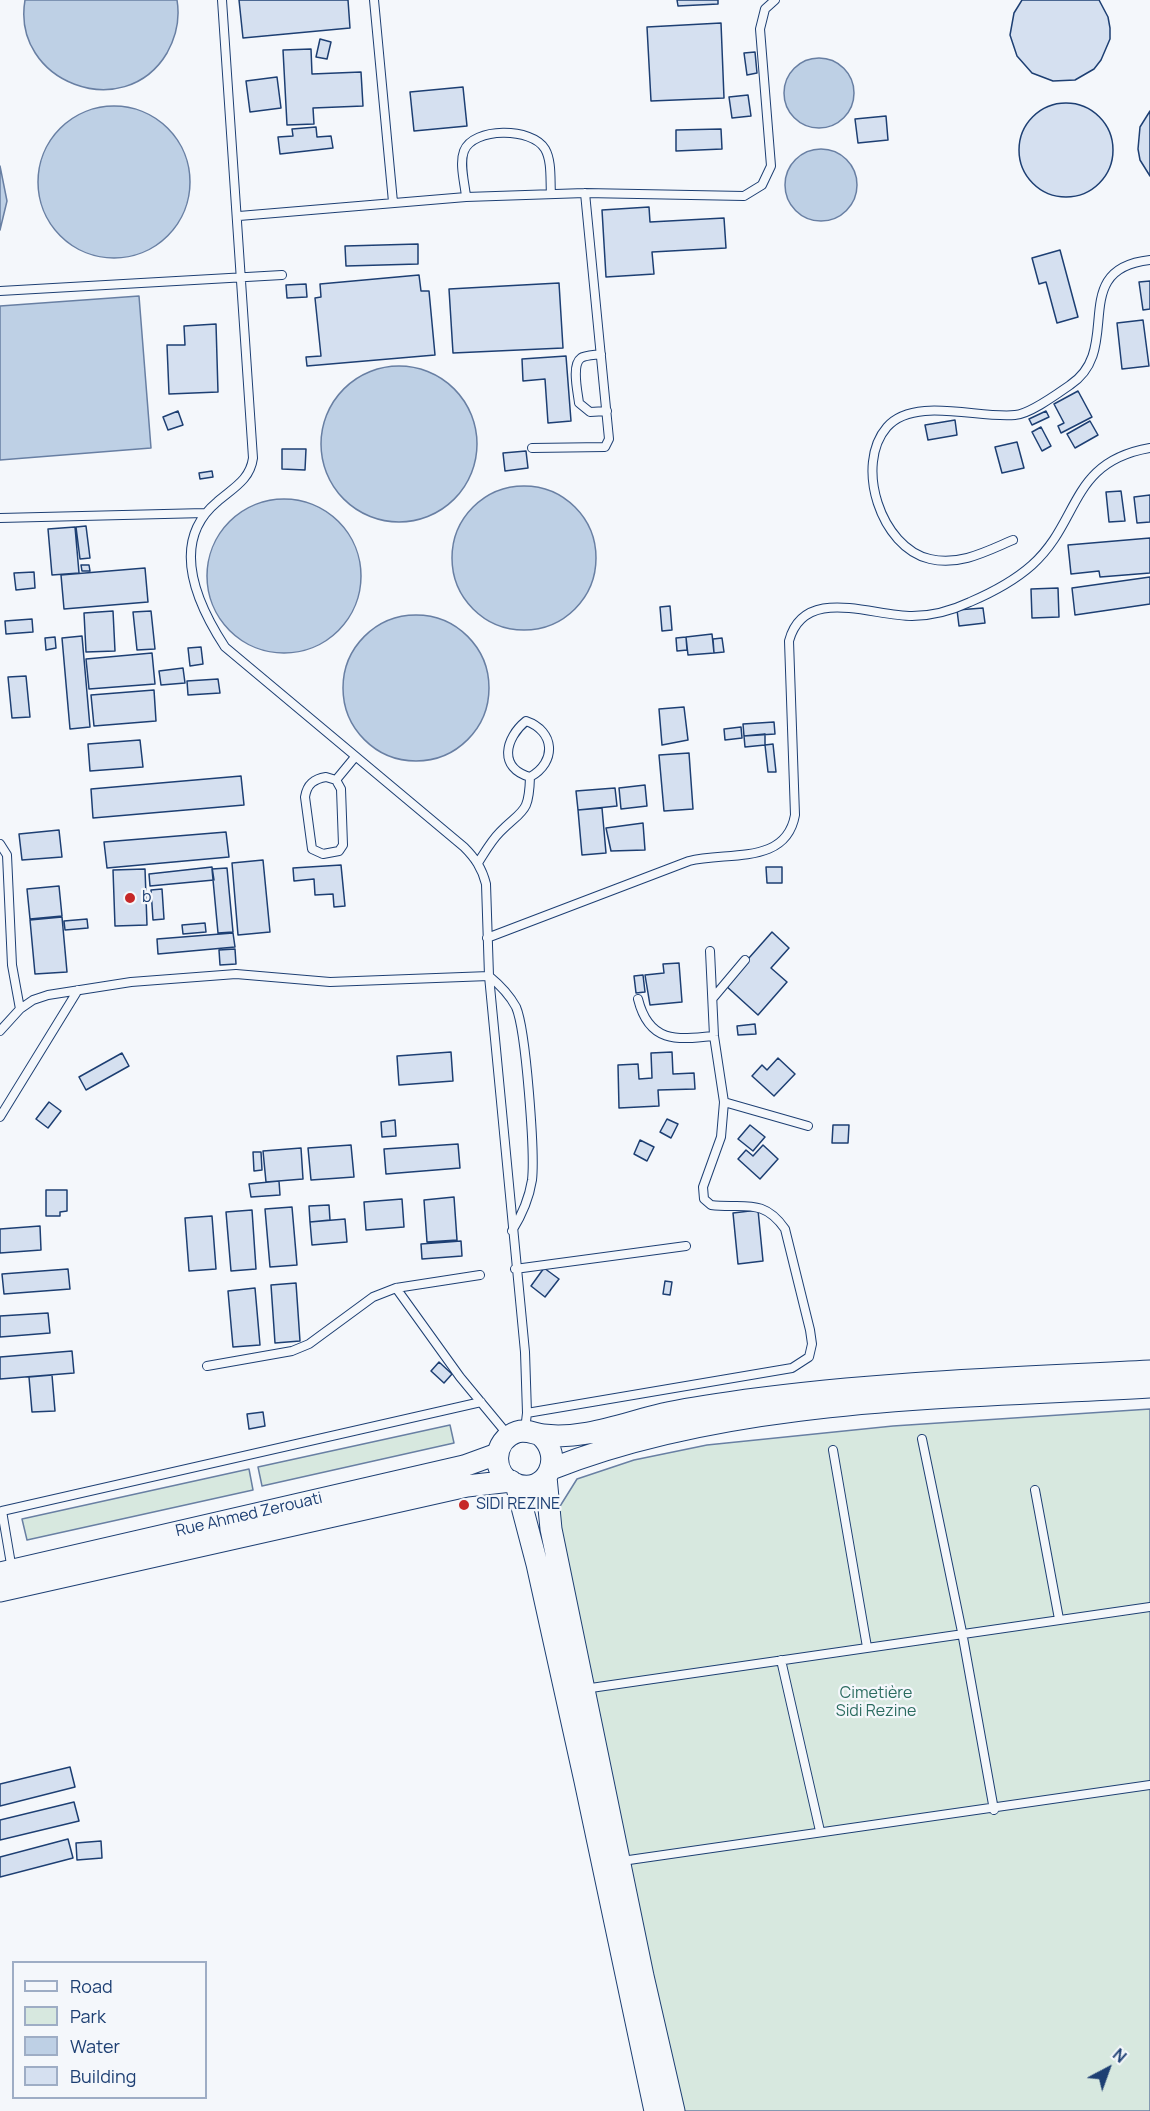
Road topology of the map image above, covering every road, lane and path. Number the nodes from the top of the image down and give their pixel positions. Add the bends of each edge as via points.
1 (222, 0) edge
2 (374, 0) edge
3 (775, 0) edge
4 (585, 193) junction
5 (551, 194) junction
6 (466, 197) junction
7 (393, 202) junction
8 (239, 216) junction
9 (1150, 260) edge
10 (282, 274) dead end
11 (241, 275) junction
12 (0, 291) edge
13 (601, 354) junction
14 (607, 411) junction
15 (532, 448) dead end
16 (1150, 448) edge
17 (205, 513) junction
18 (0, 518) edge
19 (1013, 540) dead end
20 (355, 757) junction
21 (530, 777) junction
22 (336, 780) junction
23 (0, 844) edge
24 (478, 863) junction
25 (487, 938) junction
26 (710, 951) dead end
27 (745, 960) dead end
28 (489, 976) junction
29 (78, 990) junction
30 (713, 998) junction
31 (638, 999) dead end
32 (20, 1009) junction
33 (0, 1031) edge
34 (714, 1036) junction
35 (724, 1102) junction
36 (0, 1117) edge
37 (808, 1126) dead end
38 (512, 1231) junction
39 (686, 1246) dead end
40 (515, 1269) junction
41 (480, 1275) dead end
42 (396, 1288) junction
43 (207, 1366) dead end
44 (1150, 1371) edge
45 (1150, 1387) edge
46 (481, 1402) junction
47 (525, 1429) junction
48 (922, 1439) dead end
49 (833, 1450) dead end
50 (497, 1454) junction
51 (548, 1473) junction
52 (513, 1483) junction
53 (1035, 1490) dead end
54 (1, 1511) edge
55 (6, 1572) edge
56 (0, 1591) edge
57 (1150, 1607) edge
58 (1059, 1619) junction
59 (962, 1632) junction
60 (867, 1647) junction
61 (782, 1660) junction
62 (584, 1689) junction
63 (1150, 1785) edge
64 (994, 1810) junction
65 (820, 1831) junction
66 (611, 1863) junction
67 (655, 2111) edge
68 (674, 2111) edge

1 - 8 lane
2 - 7 lane
3 - 4 lane via 761,19 772,156 762,185 744,196
4 - 5 lane
4 - 13 lane
5 - 6 lane
5 - 6 lane via 545,150 532,137 515,133 479,137 468,145 462,157
6 - 7 lane
7 - 8 lane
8 - 11 lane
9 - 19 lane via 1120,270 1106,285 1098,307 1096,351 1091,363 1072,384 1017,415 914,412 895,421 880,435 874,462 876,492 886,521 908,548 929,559 966,560
10 - 11 lane
11 - 12 lane
11 - 17 lane via 253,458 249,475
13 - 14 lane
13 - 14 lane via 578,361 579,403 590,411
14 - 15 lane via 609,439 605,447
16 - 25 lane via 1117,457 1096,471 1033,564 1001,587 968,603 914,616 830,606 811,610 796,623 789,641 795,815 789,834 775,848 756,854 689,861
17 - 18 lane
17 - 20 lane via 191,544 196,593 209,623 242,664
20 - 22 lane
20 - 24 lane
21 - 21 lane via 547,763 550,753 544,732 526,721 515,729 508,748 514,767
21 - 24 lane via 523,813 498,834
22 - 22 lane via 319,778 306,791 310,842 319,853 336,852 343,844 341,789
23 - 32 lane via 7,855 12,965
24 - 25 lane via 486,884
25 - 28 lane
26 - 30 lane
27 - 30 lane
28 - 29 lane via 330,982 236,974
28 - 38 lane
28 - 38 lane via 509,995 523,1034 532,1179 525,1206
29 - 32 lane via 48,995
29 - 36 lane
30 - 34 lane
31 - 34 lane via 642,1016 653,1029 668,1037 678,1040
32 - 33 lane
34 - 35 lane
35 - 37 lane
35 - 47 lane via 721,1137 702,1187 704,1199 711,1205 761,1208 771,1212 785,1229 810,1330 809,1357 792,1368
38 - 40 lane
39 - 40 lane
40 - 47 lane via 525,1352
41 - 42 lane
42 - 43 lane via 373,1297 309,1344 292,1351
42 - 46 lane
44 - 47 main road via 783,1395 666,1414 579,1435
45 - 51 main road via 908,1401 775,1415 673,1432 610,1448
46 - 47 lane
46 - 54 lane
47 - 50 main road
47 - 51 main road via 550,1447 553,1462
48 - 59 lane
49 - 60 lane
50 - 52 main road via 500,1470
50 - 55 main road, Rue Ahmed Zerouati via 464,1466
51 - 52 main road via 532,1485
51 - 62 main road via 551,1529
52 - 56 main road via 466,1486
52 - 66 main road via 537,1564
53 - 58 lane
54 - 55 lane
57 - 58 lane
58 - 59 lane
59 - 60 lane
59 - 64 lane
60 - 61 lane
61 - 62 lane
61 - 65 lane
62 - 66 main road
63 - 64 lane
64 - 65 lane
65 - 66 lane
66 - 67 main road
66 - 68 main road

